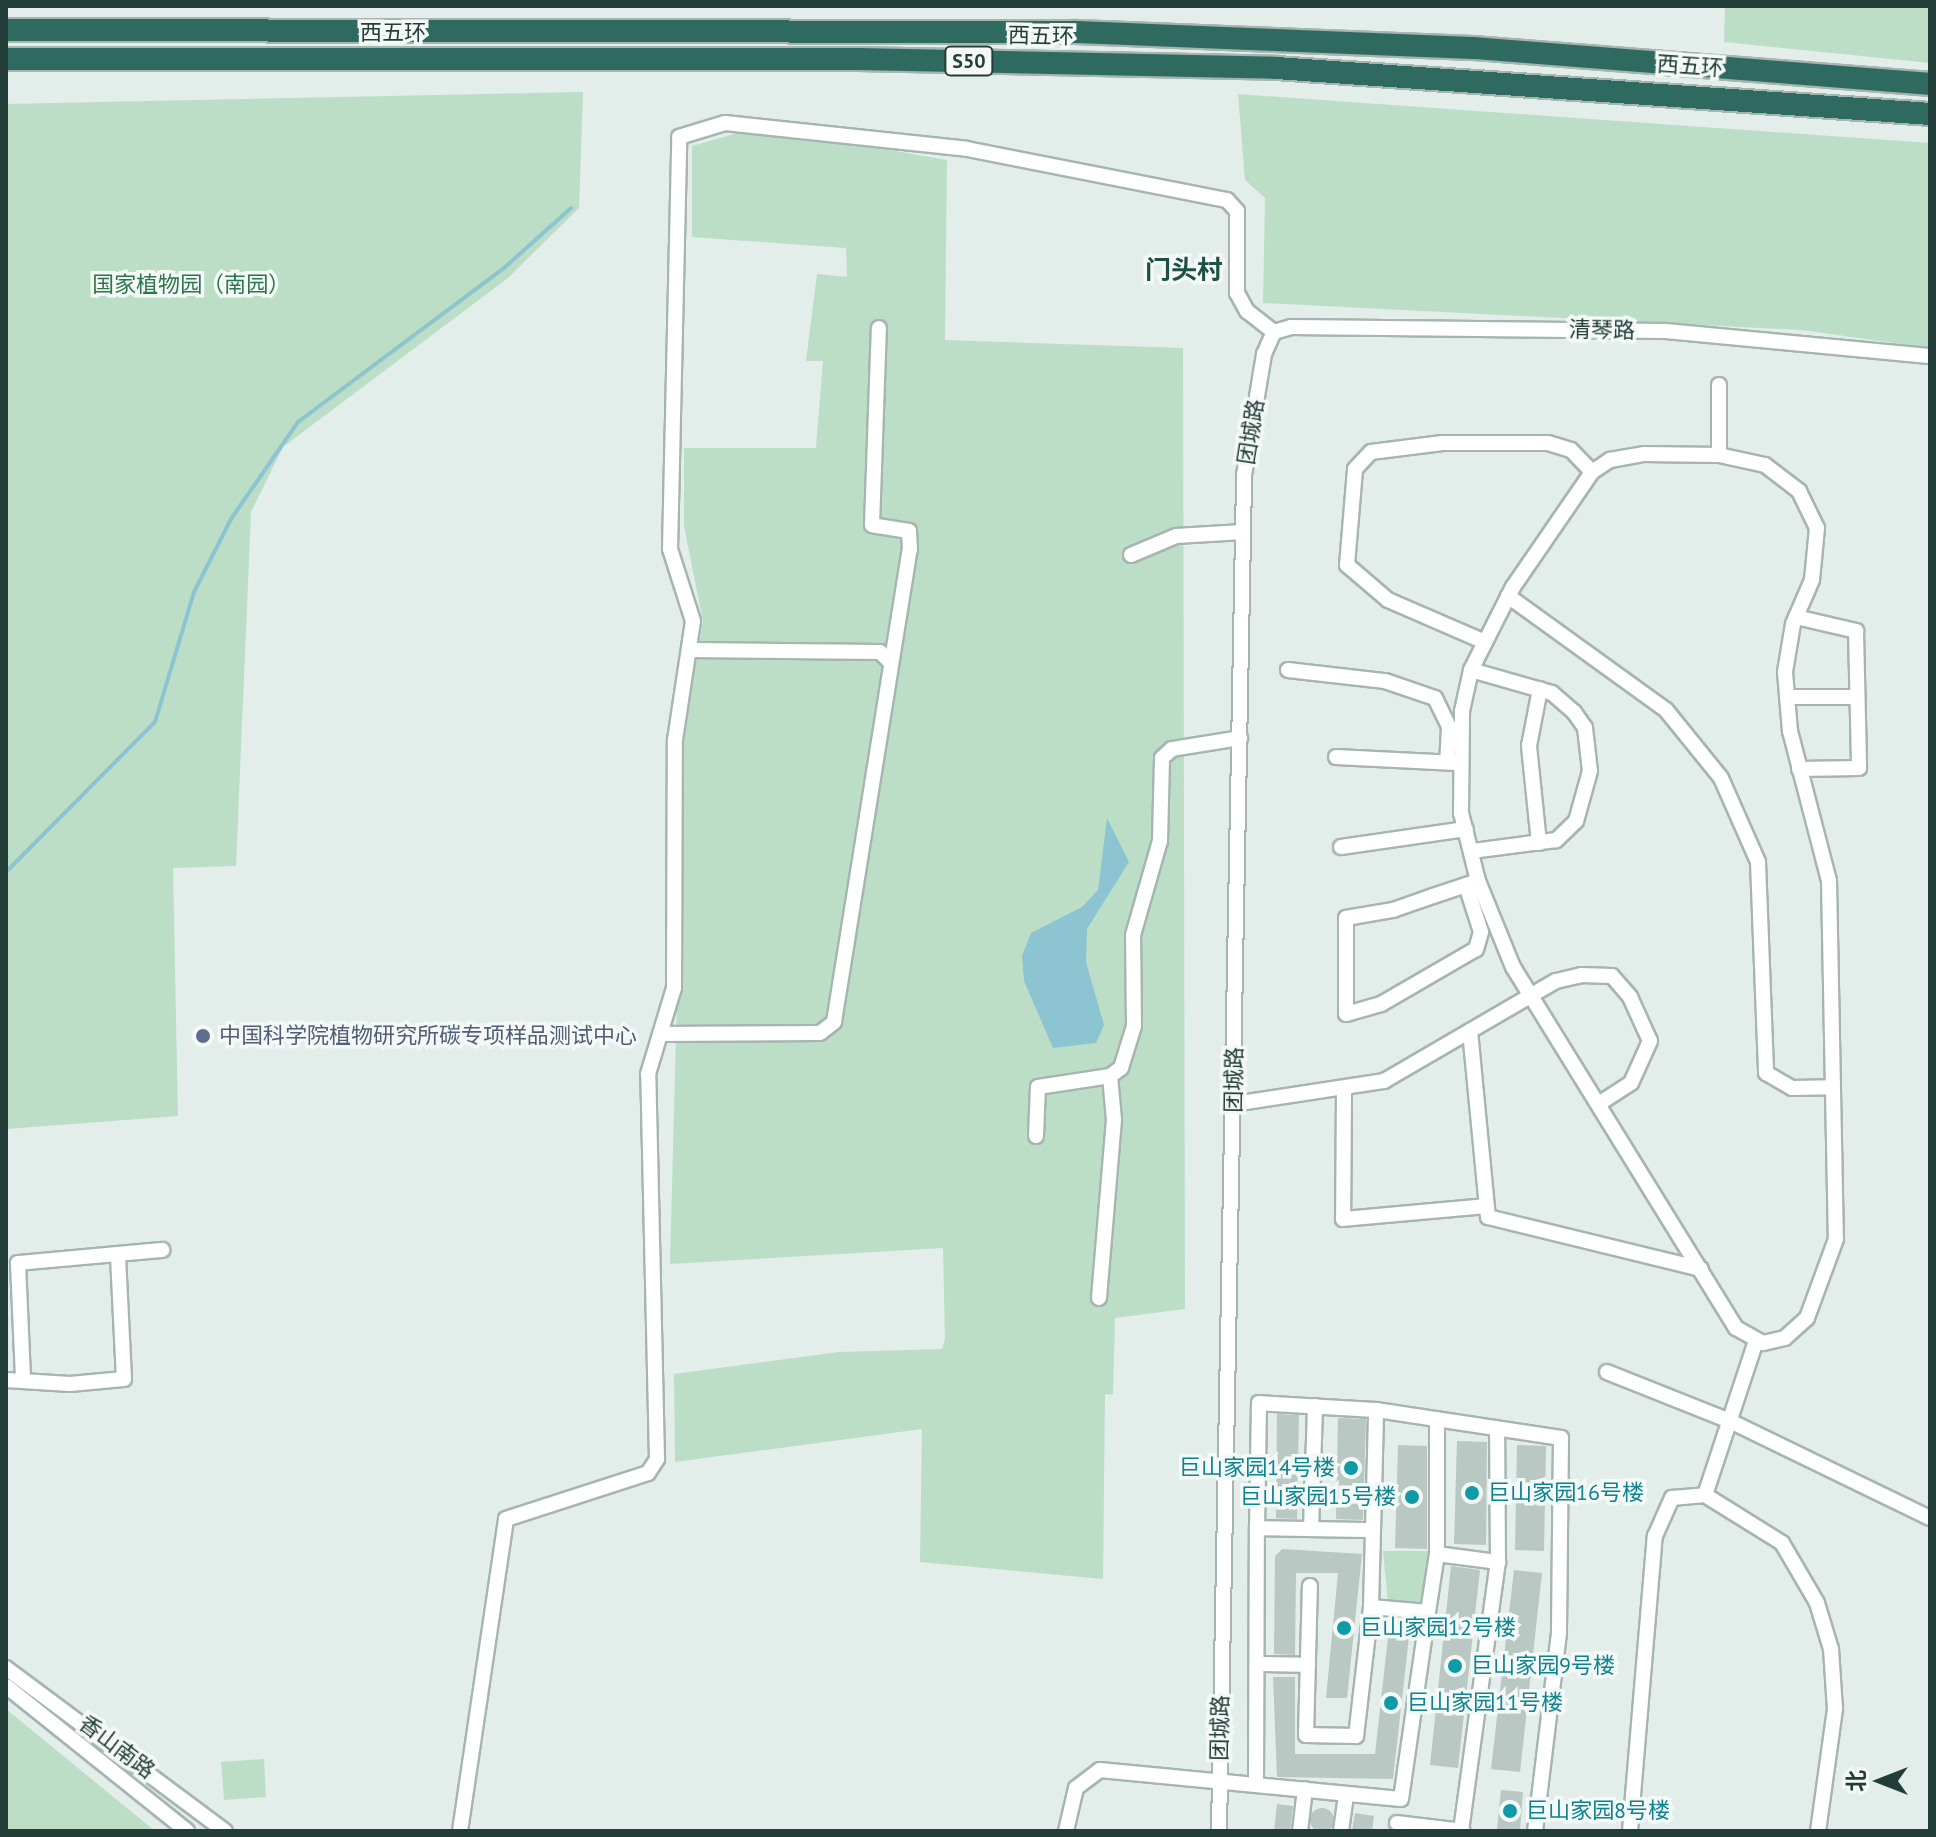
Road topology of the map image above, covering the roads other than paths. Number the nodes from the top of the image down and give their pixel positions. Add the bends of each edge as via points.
1 (6, 30) edge
2 (6, 59) edge
3 (1930, 84) edge
4 (1930, 114) edge
5 (879, 328) dead end
6 (1274, 332) junction
7 (1930, 356) edge
8 (1719, 385) dead end
9 (1719, 455) junction
10 (1592, 472) junction
11 (1243, 532) junction
12 (1131, 555) dead end
13 (1508, 596) junction
14 (1796, 617) junction
15 (1485, 642) junction
16 (690, 650) junction
17 (890, 662) junction
18 (1288, 670) dead end
19 (1471, 670) junction
20 (1540, 689) junction
21 (1787, 697) junction
22 (1857, 697) junction
23 (1240, 738) junction
24 (1336, 757) dead end
25 (1454, 763) junction
26 (1799, 769) junction
27 (1466, 829) junction
28 (1539, 843) junction
29 (1341, 847) dead end
30 (1472, 851) junction
31 (1472, 883) junction
32 (1530, 995) junction
33 (1470, 1031) junction
34 (660, 1034) junction
35 (1110, 1076) junction
36 (1831, 1087) junction
37 (1344, 1091) junction
38 (1233, 1104) junction
39 (1599, 1104) junction
40 (1036, 1136) dead end
41 (1485, 1206) junction
42 (162, 1250) dead end
43 (118, 1255) junction
44 (1701, 1269) junction
45 (1099, 1298) dead end
46 (1756, 1341) junction
47 (1607, 1372) dead end
48 (23, 1378) junction
49 (6, 1380) edge
50 (1315, 1406) junction
51 (1376, 1410) junction
52 (1437, 1419) junction
53 (1730, 1421) junction
54 (1497, 1429) junction
55 (1705, 1495) junction
56 (1930, 1518) edge
57 (1257, 1528) junction
58 (1311, 1529) junction
59 (1372, 1530) junction
60 (1437, 1554) junction
61 (1498, 1562) junction
62 (1310, 1586) dead end
63 (1371, 1607) junction
64 (1428, 1612) junction
65 (1257, 1664) junction
66 (1308, 1665) junction
67 (6, 1668) edge
68 (6, 1686) edge
69 (1219, 1783) junction
70 (1256, 1785) junction
71 (1305, 1789) junction
72 (1346, 1794) junction
73 (1401, 1799) junction
74 (1396, 1827) edge
75 (187, 1831) edge
76 (225, 1831) edge
77 (460, 1831) edge
78 (1066, 1831) edge
79 (1219, 1831) edge
80 (1300, 1831) edge
81 (1341, 1831) edge
82 (1462, 1831) edge
83 (1535, 1831) edge
84 (1630, 1831) edge
85 (1818, 1831) edge

1 - 3 highway, 西五环 / S50 via 1076,32 1474,48
2 - 4 highway, 西五环 / S50 via 858,59 1276,68 1706,93
5 - 17 street via 872,525 909,531 910,541
6 - 7 street, 清琴路 via 1291,327 1665,331
6 - 11 street, 团城路 via 1264,354 1244,475
6 - 16 street via 1247,311 1237,293 1237,211 1227,200 967,149 725,123 679,137 670,549 693,621
8 - 9 street
9 - 10 street via 1644,454 1610,460
9 - 14 street via 1765,465 1799,491 1817,528 1812,580
10 - 13 street
10 - 15 street via 1571,450 1548,443 1442,443 1371,452 1355,469 1347,565 1388,600
11 - 12 street via 1176,536
11 - 23 street, 团城路
13 - 15 street
13 - 36 street via 1666,710 1721,778 1758,862 1766,1073 1792,1088
14 - 21 street via 1785,672
14 - 22 street via 1856,631
15 - 19 street
16 - 17 street via 880,652
16 - 34 street via 675,740 674,988
17 - 34 street via 834,1022 820,1033
18 - 25 street via 1385,681 1435,698 1449,727
19 - 20 street
19 - 25 street
20 - 28 street via 1529,746
20 - 28 street via 1574,712 1585,728 1590,771 1576,821 1556,840
21 - 22 street
21 - 26 street
22 - 26 street via 1859,768
23 - 35 street via 1172,749 1162,758 1160,841 1133,935 1133,1036 1121,1068
23 - 38 street, 团城路
24 - 25 street
25 - 27 street
26 - 36 street via 1829,881
27 - 29 street
27 - 30 street
28 - 30 street
30 - 31 street
31 - 31 street via 1393,910 1346,918 1346,1014 1381,1004 1476,949 1481,932
31 - 32 street
32 - 33 street
32 - 39 street
32 - 39 street via 1581,975 1612,976 1630,997 1650,1041 1644,1064 1631,1083
33 - 37 street via 1384,1081
33 - 41 street
34 - 77 street via 648,1074 657,1459 648,1473 506,1519
35 - 40 street via 1038,1087
35 - 45 street via 1114,1120
36 - 46 street via 1836,1239 1825,1277 1807,1318 1785,1338
37 - 38 street
37 - 41 street via 1343,1219
38 - 69 street, 团城路
39 - 44 street
41 - 44 street via 1488,1217 1515,1228
42 - 43 street
43 - 48 street via 18,1263
43 - 48 street via 124,1379 70,1384
44 - 46 street via 1736,1328
46 - 53 street
47 - 53 street
48 - 49 street
50 - 51 street
50 - 57 street via 1259,1403
50 - 58 street
51 - 52 street
51 - 59 street
52 - 54 street
52 - 60 street
53 - 55 street
53 - 56 street
54 - 61 street
54 - 83 street via 1561,1438 1559,1633
55 - 84 street via 1672,1498 1655,1536
55 - 85 street via 1782,1543 1817,1603 1831,1649 1835,1709
57 - 58 street
57 - 65 street
58 - 59 street
59 - 63 street
60 - 61 street
60 - 64 street
61 - 82 street
62 - 66 street
63 - 64 street
63 - 66 street via 1356,1736 1306,1735
64 - 73 street
65 - 66 street
65 - 70 street
67 - 76 street, 香山南路
68 - 75 street, 香山南路
69 - 70 street
69 - 78 street via 1100,1770 1076,1788
69 - 79 street, 团城路
70 - 71 street
71 - 72 street
71 - 80 street
72 - 73 street
72 - 81 street
73 - 74 street
74 - 82 street

